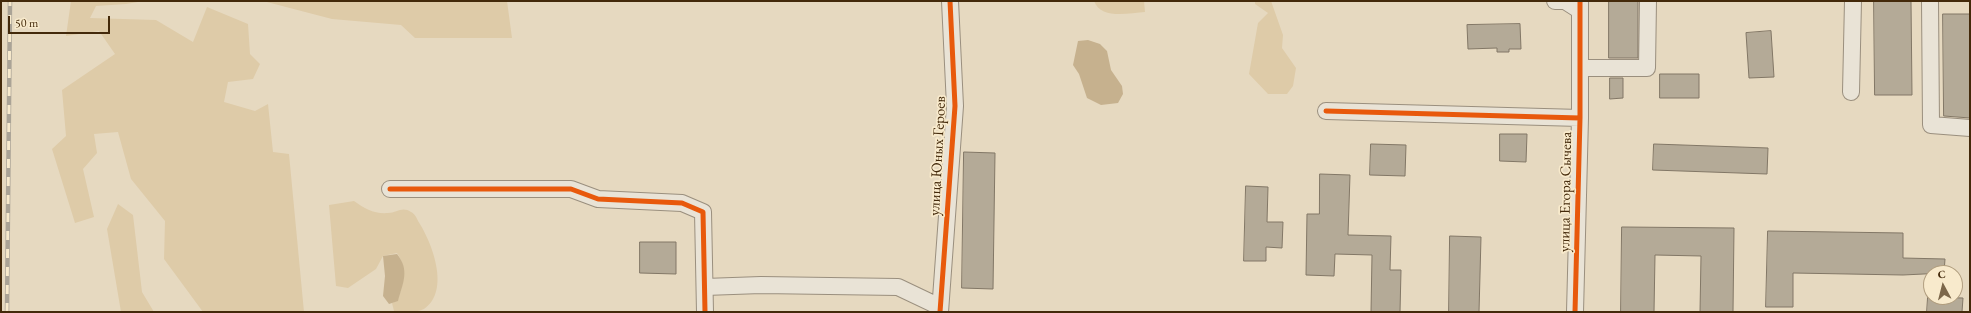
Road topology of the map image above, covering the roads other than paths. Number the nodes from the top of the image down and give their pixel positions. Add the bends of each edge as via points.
1 (950, 1) edge
2 (1555, 1) edge
3 (1648, 1) edge
4 (1853, 1) edge
5 (1930, 1) edge
6 (1579, 6) edge
7 (1580, 68) junction
8 (1852, 92) dead end
9 (1326, 111) dead end
10 (1580, 118) junction
11 (1970, 128) edge
12 (390, 189) dead end
13 (705, 287) junction
14 (940, 309) edge
15 (705, 312) edge
16 (1575, 312) edge

1 - 14 street, улица Юных Героев via 955,106
2 - 6 street
3 - 7 street via 1647,68
4 - 8 street
5 - 11 street via 1931,125
6 - 7 street, улица Егора Сычева
7 - 10 street, улица Егора Сычева
9 - 10 street
10 - 16 street, улица Егора Сычева
12 - 13 street via 571,188 598,199 682,204 703,212
13 - 14 street via 898,287
13 - 15 street

